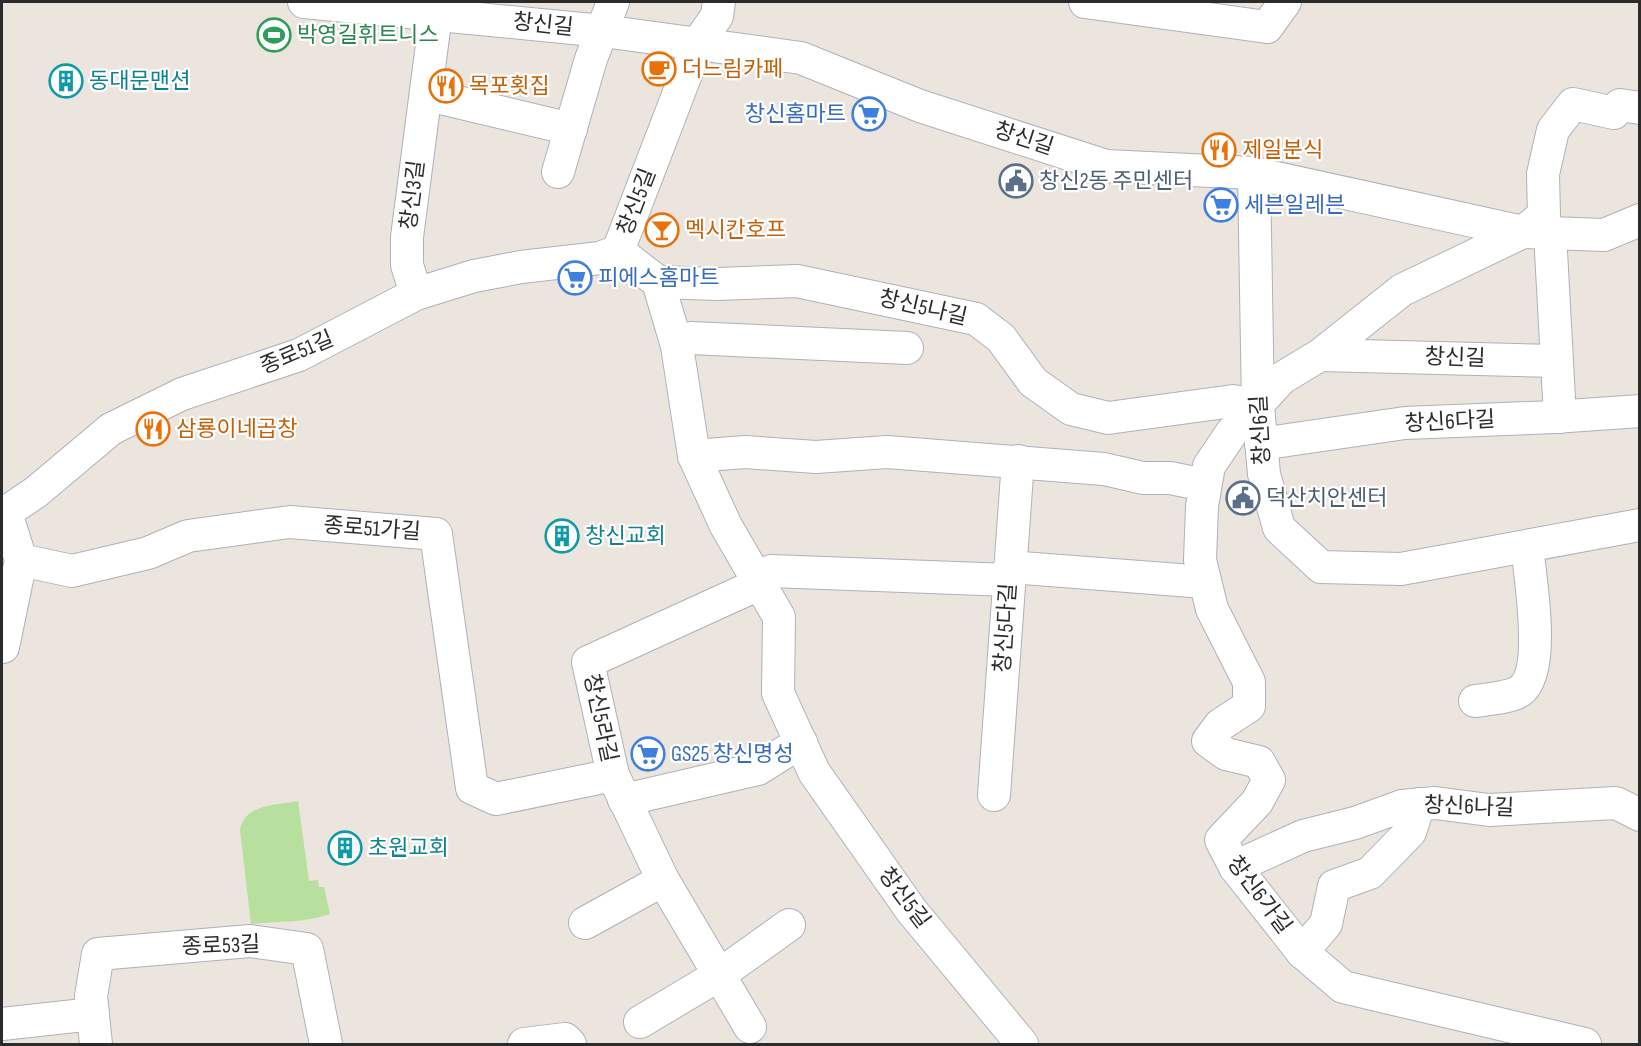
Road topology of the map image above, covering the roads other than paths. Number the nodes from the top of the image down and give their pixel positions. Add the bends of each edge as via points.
1 (304, 2) edge
2 (613, 2) edge
3 (719, 2) edge
4 (1085, 2) edge
5 (1285, 2) edge
6 (436, 14) junction
7 (603, 31) junction
8 (698, 43) junction
9 (428, 95) junction
10 (1640, 108) edge
11 (570, 129) junction
12 (558, 172) dead end
13 (1254, 173) junction
14 (1640, 220) edge
15 (1536, 232) junction
16 (618, 250) junction
17 (658, 282) junction
18 (416, 294) junction
19 (677, 346) junction
20 (907, 348) dead end
21 (1320, 355) junction
22 (1555, 361) junction
23 (1258, 406) junction
24 (1640, 411) edge
25 (1560, 417) junction
26 (1261, 444) junction
27 (694, 456) junction
28 (1018, 461) junction
29 (1205, 485) junction
30 (4, 514) edge
31 (1640, 525) edge
32 (1527, 547) junction
33 (21, 560) junction
34 (1010, 573) junction
35 (1205, 582) junction
36 (759, 584) junction
37 (3, 647) dead end
38 (1475, 701) dead end
39 (801, 742) junction
40 (619, 788) junction
41 (994, 795) dead end
42 (1419, 804) junction
43 (1640, 815) edge
44 (1235, 867) junction
45 (663, 880) junction
46 (585, 923) dead end
47 (789, 925) dead end
48 (1302, 952) junction
49 (719, 975) junction
50 (640, 1022) dead end
51 (2, 1024) edge
52 (750, 1027) dead end
53 (94, 1029) edge
54 (1503, 1034) edge
55 (326, 1044) edge
56 (524, 1044) edge
57 (570, 1044) edge
58 (1022, 1044) edge
59 (1585, 1044) edge

1 - 6 street, 창신길
2 - 7 street, 창신길
3 - 8 street, 창신5길 via 717,16
4 - 5 street via 1267,27
6 - 7 street, 창신길
6 - 9 street, 창신3길
7 - 8 street, 창신길
7 - 11 street, 창신길
8 - 13 street, 창신길 via 801,58 920,106 1106,166
8 - 16 street, 창신5길
9 - 11 street
9 - 18 street, 창신3길 via 407,237 407,265
10 - 15 street, 창신길 via 1620,105 1614,113 1573,104 1553,130 1543,174 1544,215
11 - 12 street, 창신길
13 - 15 street, 창신길
13 - 23 street, 창신6길
14 - 15 street, 창신길 via 1604,235
15 - 21 street, 창신길 via 1402,290
15 - 22 street
16 - 17 street, 창신5길
16 - 18 street, 종로51길 via 600,258 474,276
17 - 19 street, 창신5길
17 - 23 street, 창신5나길 via 754,284 797,280 976,319 1001,338 1033,382 1071,409 1108,418 1233,401
18 - 30 street, 종로51길 via 299,356 182,394 111,429
19 - 20 street via 691,338
19 - 27 street, 창신5길
21 - 22 street, 창신길
21 - 23 street, 창신길 via 1282,378
22 - 25 street
23 - 26 street, 창신6길
23 - 29 street, 창신6가길 via 1232,432 1209,466
24 - 25 street, 창신6다길
25 - 26 street, 창신6다길 via 1405,423
26 - 32 street, 창신6길 via 1264,474 1279,528 1322,567 1401,569
27 - 28 street via 745,452 816,457 887,452
27 - 36 street, 창신5길 via 726,526
28 - 29 street via 1104,469
28 - 34 street, 창신5다길
29 - 35 street, 창신6가길 via 1200,560
30 - 33 street
31 - 32 street, 창신6길
32 - 38 street via 1536,648 1528,682 1518,692
33 - 37 street
33 - 40 street, 종로51가길 via 72,571 148,554 188,536 290,522 436,534 472,788 495,799
34 - 35 street
34 - 36 street via 771,571
34 - 41 street, 창신5다길
35 - 44 street, 창신6가길 via 1212,609 1249,682 1249,706 1220,725 1208,741 1226,754 1259,762 1269,780 1257,802 1221,840
36 - 39 street, 창신5길 via 779,618 778,693
36 - 40 street, 창신5라길 via 588,662
39 - 40 street via 758,769
39 - 58 street, 창신5길 via 814,772 910,910
40 - 45 street, 창신5라길
42 - 43 street, 창신6나길 via 1489,810 1616,803
42 - 44 street, 창신6나길 via 1303,836
42 - 48 street via 1410,832 1370,873 1334,886 1326,924
44 - 48 street, 창신6가길
45 - 46 street
45 - 49 street, 창신5라길
47 - 49 street
48 - 54 street, 창신6가길 via 1343,987
49 - 50 street
49 - 52 street, 창신5라길
51 - 53 street, 종로53길
53 - 55 street, 종로53길 via 91,996 98,954 250,941 307,949
54 - 59 street, 창신6가길
56 - 57 street via 565,1039

